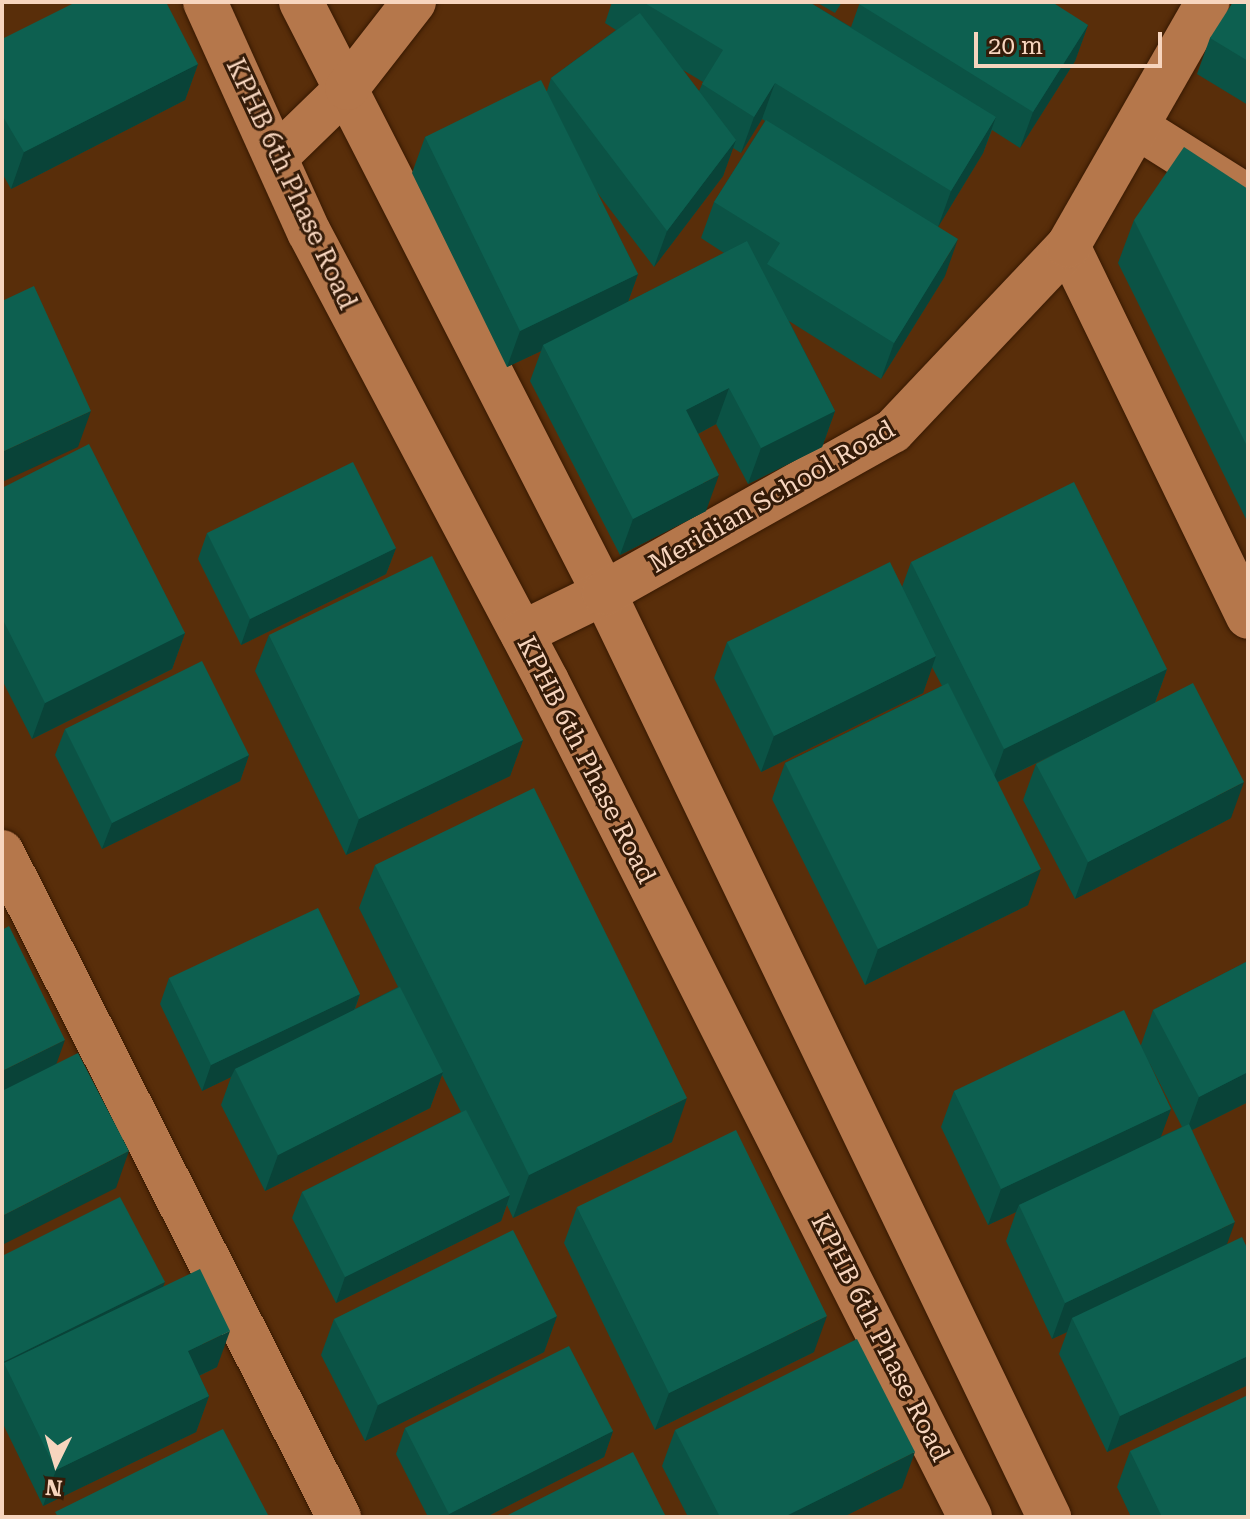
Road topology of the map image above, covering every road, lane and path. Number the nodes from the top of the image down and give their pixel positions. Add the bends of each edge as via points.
1 (205, 2) edge
2 (301, 2) edge
3 (414, 2) edge
4 (1208, 2) edge
5 (347, 88) junction
6 (1137, 127) junction
7 (277, 156) junction
8 (1248, 197) edge
9 (1068, 246) junction
10 (604, 593) junction
11 (1248, 617) edge
12 (522, 633) junction
13 (2, 852) edge
14 (1041, 1500) edge
15 (967, 1516) edge
16 (339, 1517) edge

1 - 7 street, KPHB 6th Phase Road
2 - 5 street
3 - 5 street
4 - 6 street, Meridian School Road
5 - 7 street
5 - 10 street
6 - 8 street
6 - 9 street, Meridian School Road
7 - 12 street, KPHB 6th Phase Road via 309,232
9 - 10 street, Meridian School Road via 893,431
9 - 11 street
10 - 12 street, Meridian School Road
10 - 14 street
12 - 15 street, KPHB 6th Phase Road
13 - 16 street
14 - 15 street

